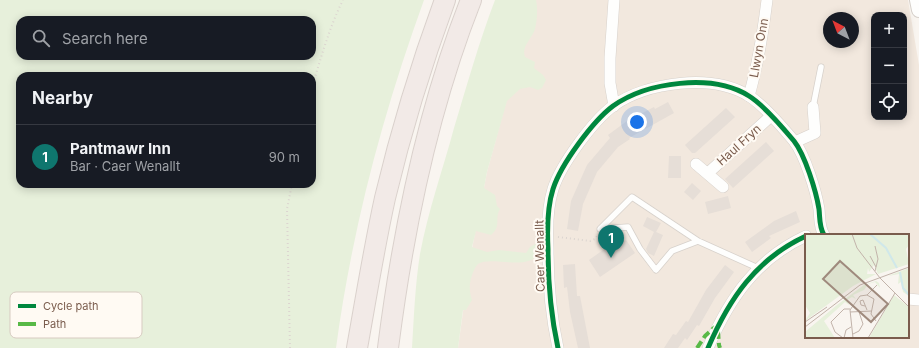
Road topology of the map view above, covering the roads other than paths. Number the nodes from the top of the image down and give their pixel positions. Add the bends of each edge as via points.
1 (445, 0) edge
2 (471, 0) edge
3 (614, 0) edge
4 (767, 0) edge
5 (917, 0) edge
6 (919, 10) edge
7 (821, 67) dead end
8 (749, 96) junction
9 (614, 106) junction
10 (813, 107) joint
11 (771, 116) junction
12 (795, 142) junction
13 (696, 164) dead end
14 (708, 173) junction
15 (723, 187) dead end
16 (822, 232) edge
17 (812, 234) edge
18 (805, 236) edge
19 (698, 241) junction
20 (375, 248) junction
21 (758, 268) junction
22 (909, 299) edge
23 (919, 300) edge
24 (388, 347) edge
25 (357, 348) edge
26 (363, 348) edge
27 (558, 348) edge
28 (708, 348) edge

1 - 20 highway via 423,62 396,156
2 - 24 highway via 449,61 414,190
3 - 9 street via 610,83
4 - 8 street, Llwyn Onn via 764,30
5 - 6 street
7 - 10 lane
8 - 9 street, Caer Wenallt via 731,88 690,82 641,92
8 - 11 street, Caer Wenallt
9 - 27 street, Caer Wenallt via 590,129 577,146 554,188 549,211 549,287
10 - 12 street via 815,133
11 - 12 street, Caer Wenallt
11 - 14 street, Haul Fryn
12 - 16 street, Caer Wenallt via 814,185
13 - 14 street, Haul Fryn
14 - 15 street, Haul Fryn
16 - 17 street
18 - 21 street via 791,243
19 - 19 lane via 632,197 600,229 628,227 640,250 656,270 672,252
19 - 21 lane
20 - 25 highway
20 - 26 highway
21 - 28 street via 730,304
22 - 23 street

